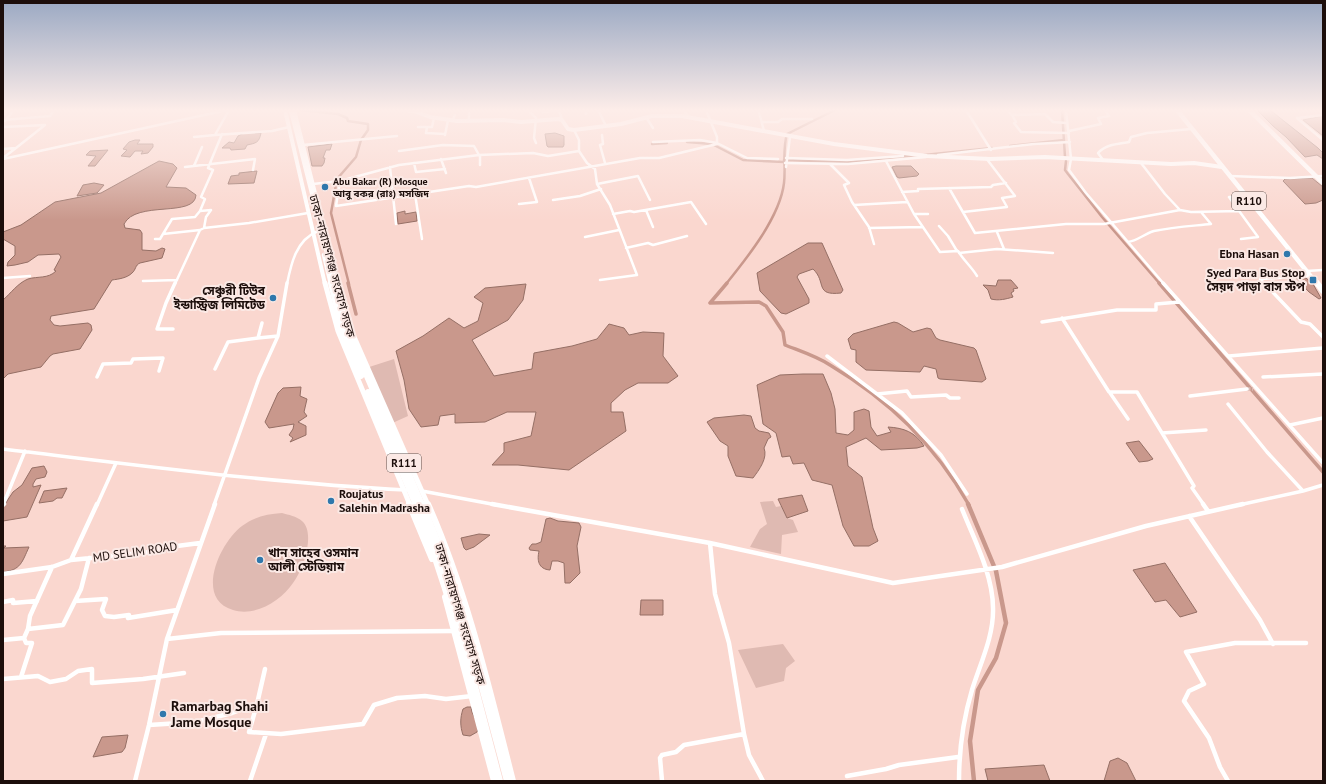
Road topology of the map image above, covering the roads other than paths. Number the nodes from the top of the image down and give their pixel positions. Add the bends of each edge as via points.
1 (63, 147) edge
2 (202, 147) dead end
3 (217, 147) edge
4 (314, 147) edge
5 (439, 147) edge
6 (474, 147) edge
7 (579, 147) edge
8 (600, 147) edge
9 (710, 147) edge
10 (723, 147) edge
11 (788, 147) edge
12 (849, 147) edge
13 (1007, 147) edge
14 (1069, 147) edge
15 (1107, 147) edge
16 (1206, 147) edge
17 (1286, 147) edge
18 (3, 148) edge
19 (16, 148) joint
20 (990, 148) joint
21 (300, 149) junction
22 (400, 151) dead end
23 (579, 152) junction
24 (480, 155) junction
25 (903, 156) dead end
26 (929, 156) junction
27 (3, 158) edge
28 (986, 158) junction
29 (441, 159) junction
30 (778, 159) dead end
31 (1071, 159) junction
32 (1102, 160) junction
33 (886, 161) junction
34 (786, 162) junction
35 (414, 163) junction
36 (605, 163) junction
37 (1141, 163) junction
38 (209, 164) junction
39 (830, 164) junction
40 (480, 165) dead end
41 (185, 166) dead end
42 (194, 166) junction
43 (592, 166) junction
44 (1222, 166) junction
45 (390, 167) junction
46 (445, 169) junction
47 (253, 170) dead end
48 (446, 173) dead end
49 (1230, 176) junction
50 (1316, 176) junction
51 (1323, 176) edge
52 (529, 178) junction
53 (340, 181) junction
54 (1006, 183) junction
55 (1323, 183) edge
56 (313, 184) junction
57 (597, 184) junction
58 (949, 188) junction
59 (601, 189) junction
60 (902, 192) junction
61 (415, 194) junction
62 (1246, 196) junction
63 (393, 197) junction
64 (553, 200) dead end
65 (650, 200) dead end
66 (907, 202) junction
67 (519, 204) dead end
68 (854, 205) junction
69 (646, 210) junction
70 (1180, 210) junction
71 (200, 211) junction
72 (1239, 211) junction
73 (963, 212) junction
74 (1201, 212) junction
75 (308, 213) junction
76 (613, 214) junction
77 (915, 214) junction
78 (928, 214) dead end
79 (1110, 223) junction
80 (396, 224) dead end
81 (706, 224) dead end
82 (939, 226) dead end
83 (653, 227) dead end
84 (923, 227) junction
85 (204, 228) junction
86 (869, 228) junction
87 (200, 230) junction
88 (619, 230) junction
89 (315, 232) junction
90 (997, 232) junction
91 (163, 234) junction
92 (687, 236) dead end
93 (586, 237) dead end
94 (155, 239) dead end
95 (422, 239) dead end
96 (1241, 239) dead end
97 (1128, 242) junction
98 (874, 244) dead end
99 (626, 248) junction
100 (1004, 249) junction
101 (958, 252) junction
102 (1053, 253) dead end
103 (1323, 270) edge
104 (1306, 271) junction
105 (30, 276) dead end
106 (977, 276) dead end
107 (1310, 276) junction
108 (3, 278) edge
109 (177, 280) junction
110 (600, 280) dead end
111 (143, 282) dead end
112 (1323, 291) edge
113 (1178, 302) junction
114 (1062, 318) junction
115 (1042, 322) dead end
116 (262, 323) dead end
117 (173, 329) dead end
118 (278, 336) junction
119 (1323, 337) edge
120 (258, 338) junction
121 (1323, 348) edge
122 (827, 356) dead end
123 (1229, 356) junction
124 (215, 369) dead end
125 (159, 371) dead end
126 (1323, 374) edge
127 (97, 377) dead end
128 (1263, 377) dead end
129 (1247, 389) tunnel mouth
130 (1110, 393) junction
131 (877, 394) junction
132 (1190, 396) dead end
133 (959, 398) dead end
134 (1228, 404) dead end
135 (1323, 418) edge
136 (1128, 419) dead end
137 (1290, 425) junction
138 (1206, 430) dead end
139 (1162, 433) junction
140 (3, 449) edge
141 (25, 451) junction
142 (116, 462) junction
143 (1323, 462) edge
144 (224, 476) junction
145 (1323, 485) edge
146 (413, 491) junction
147 (1303, 491) junction
148 (967, 494) dead end
149 (3, 505) edge
150 (962, 509) dead end
151 (1208, 511) junction
152 (1189, 516) junction
153 (200, 543) junction
154 (710, 543) junction
155 (89, 558) junction
156 (71, 560) junction
157 (52, 567) junction
158 (987, 570) junction
159 (3, 574) edge
160 (37, 601) junction
161 (75, 601) junction
162 (3, 602) edge
163 (177, 610) junction
164 (28, 629) junction
165 (454, 631) junction
166 (24, 638) junction
167 (167, 639) junction
168 (3, 640) edge
169 (1306, 643) dead end
170 (1273, 644) junction
171 (265, 669) dead end
172 (184, 673) dead end
173 (21, 677) junction
174 (159, 677) junction
175 (3, 679) edge
176 (474, 696) junction
177 (257, 704) junction
178 (150, 725) junction
179 (266, 734) junction
180 (744, 734) junction
181 (958, 757) junction
182 (847, 776) dead end
183 (135, 781) edge
184 (250, 781) edge
185 (494, 781) edge
186 (499, 781) edge
187 (508, 781) edge
188 (513, 781) edge
189 (662, 781) edge
190 (763, 781) edge
191 (959, 781) edge
192 (1228, 781) edge

1 - 27 street
2 - 42 street
3 - 38 street
4 - 21 street
5 - 22 street
6 - 24 street
7 - 23 street
8 - 36 street
9 - 36 street via 654,159 640,158
10 - 30 street via 747,158
11 - 34 street
12 - 26 street
13 - 20 street
14 - 31 street
15 - 32 street via 1099,150
16 - 44 main road, R110
17 - 50 main road
18 - 19 street
19 - 27 street
20 - 26 street
21 - 56 street
21 - 75 street
21 - 89 main road, ঢাকা-নারায়ণগঞ্জ সংযোগ সড়ক / R111
21 - 146 main road, ঢাকা-নারায়ণগঞ্জ সংযোগ সড়ক / R111 via 346,328
23 - 24 street via 548,156 533,153
23 - 43 street
24 - 29 street
24 - 40 street
25 - 34 street
26 - 28 street
26 - 33 street
28 - 31 street
28 - 54 street
29 - 35 street
29 - 46 street
31 - 32 street
31 - 79 street via 1069,170
32 - 37 street
33 - 39 street
33 - 60 street
34 - 39 street
35 - 45 street
35 - 46 street via 416,172
36 - 43 street
37 - 44 street
37 - 70 street
38 - 42 street
38 - 47 street via 256,159
38 - 71 street via 208,168 213,170 201,197 205,199
39 - 68 street via 849,183 844,185
41 - 42 street
43 - 52 street
43 - 57 street via 596,170
44 - 49 main road, R110
45 - 53 street
45 - 63 street
46 - 48 street
49 - 50 street
49 - 62 main road, R110
50 - 51 street
50 - 55 main road
52 - 61 street
52 - 67 street via 537,202
53 - 56 street
53 - 63 street via 336,206
54 - 58 street via 993,187
54 - 73 street via 1016,196 1002,198 1007,207
56 - 146 street via 344,306
57 - 59 street
57 - 65 street via 638,176
58 - 60 street via 918,188 918,191
58 - 73 street
59 - 64 street via 580,196
59 - 76 street
60 - 66 street
61 - 63 street
61 - 95 street
62 - 72 street via 1229,197
62 - 104 main road, R110
63 - 80 street
66 - 68 street
66 - 77 street
68 - 86 street
69 - 76 street
69 - 81 street via 691,202
69 - 83 street
70 - 74 street
70 - 79 street
71 - 85 street via 211,211 206,217
71 - 91 street via 196,216 171,220
72 - 74 street
72 - 96 street via 1258,237
73 - 90 street via 974,233
74 - 97 street via 1211,224 1155,231
75 - 85 street
75 - 89 street
76 - 88 street
77 - 78 street
77 - 84 street
79 - 90 street via 1066,224
79 - 97 street
82 - 101 street
84 - 86 street
84 - 101 street via 940,252
85 - 87 street
86 - 98 street
87 - 91 street
87 - 109 street
88 - 93 street
88 - 99 street
89 - 118 street via 295,254
89 - 146 main road, ঢাকা-নারায়ণগঞ্জ সংযোগ সড়ক / R111 via 341,325
90 - 100 street
91 - 94 street via 160,239
92 - 99 street via 653,245 648,243
97 - 113 street
99 - 110 street via 637,275
100 - 101 street
100 - 102 street
101 - 106 street
103 - 104 street
104 - 107 main road, R110
105 - 108 street
107 - 112 main road, R110
107 - 119 street via 1260,279 1301,322 1310,324
109 - 111 street
109 - 117 street via 157,329
113 - 114 street via 1156,304 1156,310 1117,310
113 - 123 street
114 - 115 street
114 - 130 street
116 - 120 street
118 - 120 street
118 - 144 street via 259,378
120 - 124 street via 228,342
121 - 123 street
122 - 131 street
123 - 137 street
125 - 127 street via 163,358 103,364
126 - 128 street
129 - 132 street
130 - 136 street
130 - 139 street via 1137,392
131 - 133 street via 907,391 911,397 946,395 950,398
131 - 148 street via 902,413 940,452
134 - 147 street
135 - 137 street
137 - 143 street
138 - 139 street
139 - 151 street via 1194,486 1192,488
140 - 141 street
141 - 142 street
141 - 149 street
142 - 144 street
142 - 156 street
144 - 146 street
144 - 153 street
145 - 147 street
146 - 154 street
146 - 165 street via 425,540
146 - 176 main road, ঢাকা-নারায়ণগঞ্জ সংযোগ সড়ক / R111 via 460,632
146 - 187 main road, ঢাকা-নারায়ণগঞ্জ সংযোগ সড়ক / R111 via 435,535 454,587
146 - 188 street via 445,543 455,572 489,687
147 - 151 street
150 - 158 street
151 - 152 street
152 - 158 street
152 - 170 street via 1260,620
153 - 155 street, MD SELIM ROAD via 154,549 151,552
153 - 163 street
154 - 158 street via 893,583
154 - 180 street via 715,594 729,643
155 - 156 street, MD SELIM ROAD
155 - 161 street
156 - 157 street, MD SELIM ROAD
157 - 159 street, MD SELIM ROAD
157 - 160 street
158 - 181 street via 994,600 991,632 972,691
160 - 162 street
160 - 164 street via 30,616
161 - 163 street via 106,599 102,610 105,616 114,617 129,615 128,618
161 - 164 street via 63,625
163 - 167 street
164 - 166 street
165 - 167 street via 221,633
165 - 176 street
166 - 168 street
166 - 173 street via 26,643 32,643
167 - 174 street
169 - 170 street
170 - 192 street via 1234,643 1186,652 1204,684 1189,691 1184,701 1209,738
171 - 177 street
172 - 174 street
173 - 174 street via 38,676 50,682 66,679 72,672 92,669 92,683
173 - 175 street
174 - 178 street
176 - 179 street via 446,699 425,696 397,698 374,705 363,724
176 - 185 street
176 - 186 main road, ঢাকা-নারায়ণগঞ্জ সংযোগ সড়ক / R111
177 - 178 street via 196,722
177 - 179 street via 248,731
178 - 183 street
179 - 184 street
180 - 189 street via 687,744 676,752 662,755
180 - 190 street via 749,755
181 - 182 street via 899,765
181 - 191 street

